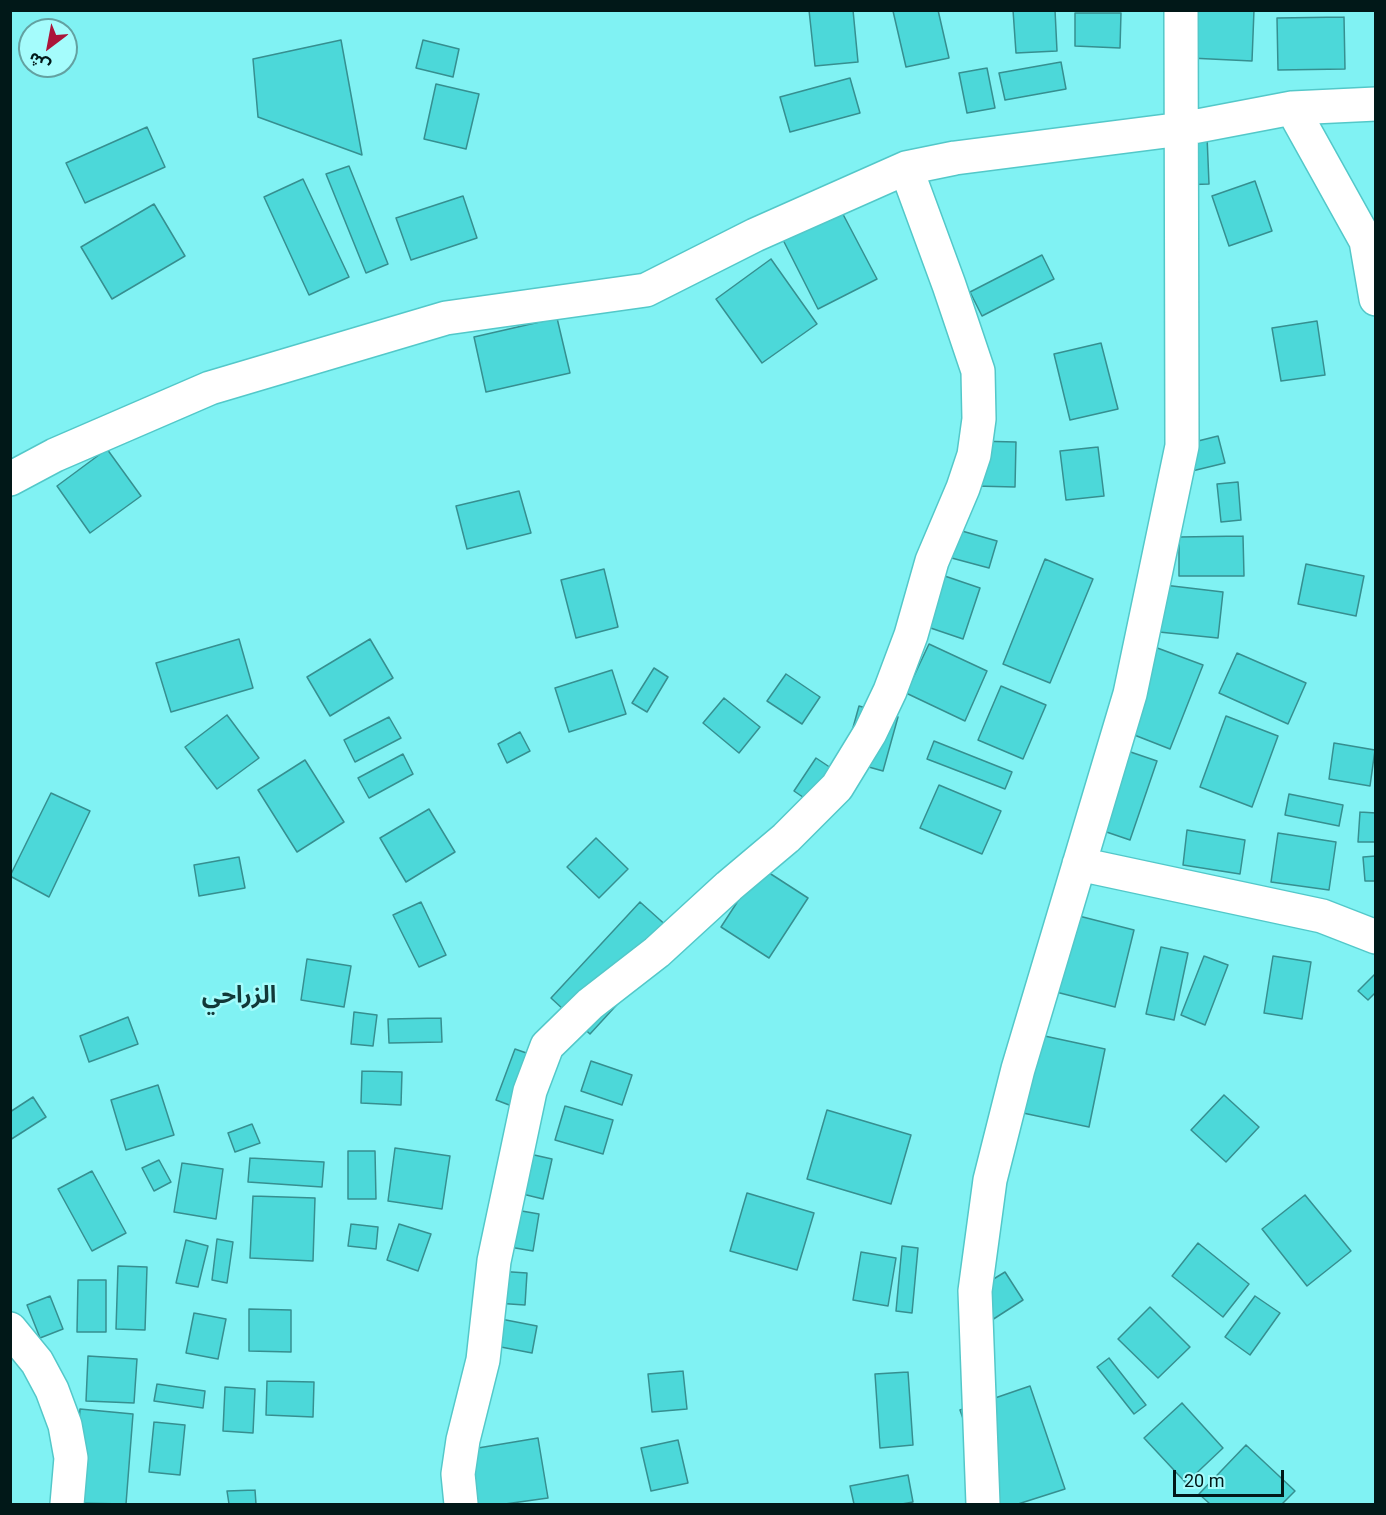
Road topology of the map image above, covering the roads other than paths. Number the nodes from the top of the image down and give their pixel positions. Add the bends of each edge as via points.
1 (1181, 10) edge
2 (1376, 104) edge
3 (1292, 108) junction
4 (1182, 129) junction
5 (906, 168) junction
6 (1376, 299) edge
7 (10, 479) edge
8 (1079, 864) junction
9 (1376, 937) edge
10 (10, 1329) edge
11 (67, 1504) edge
12 (461, 1504) edge
13 (984, 1504) edge

1 - 4 street
2 - 3 street
3 - 4 street
3 - 6 street via 1366,241
4 - 5 street via 955,158
4 - 8 street via 1182,446 1130,693
5 - 7 street via 755,235 646,290 446,318 322,354 210,388 55,455
5 - 12 street via 978,371 974,455 932,561 890,690 870,733 837,787 786,838 657,952 590,1004 547,1046 530,1091 494,1261 483,1360 458,1474
8 - 9 street via 1322,916
8 - 13 street via 1018,1069 990,1180 975,1291
10 - 11 street via 37,1362 65,1425 71,1458

